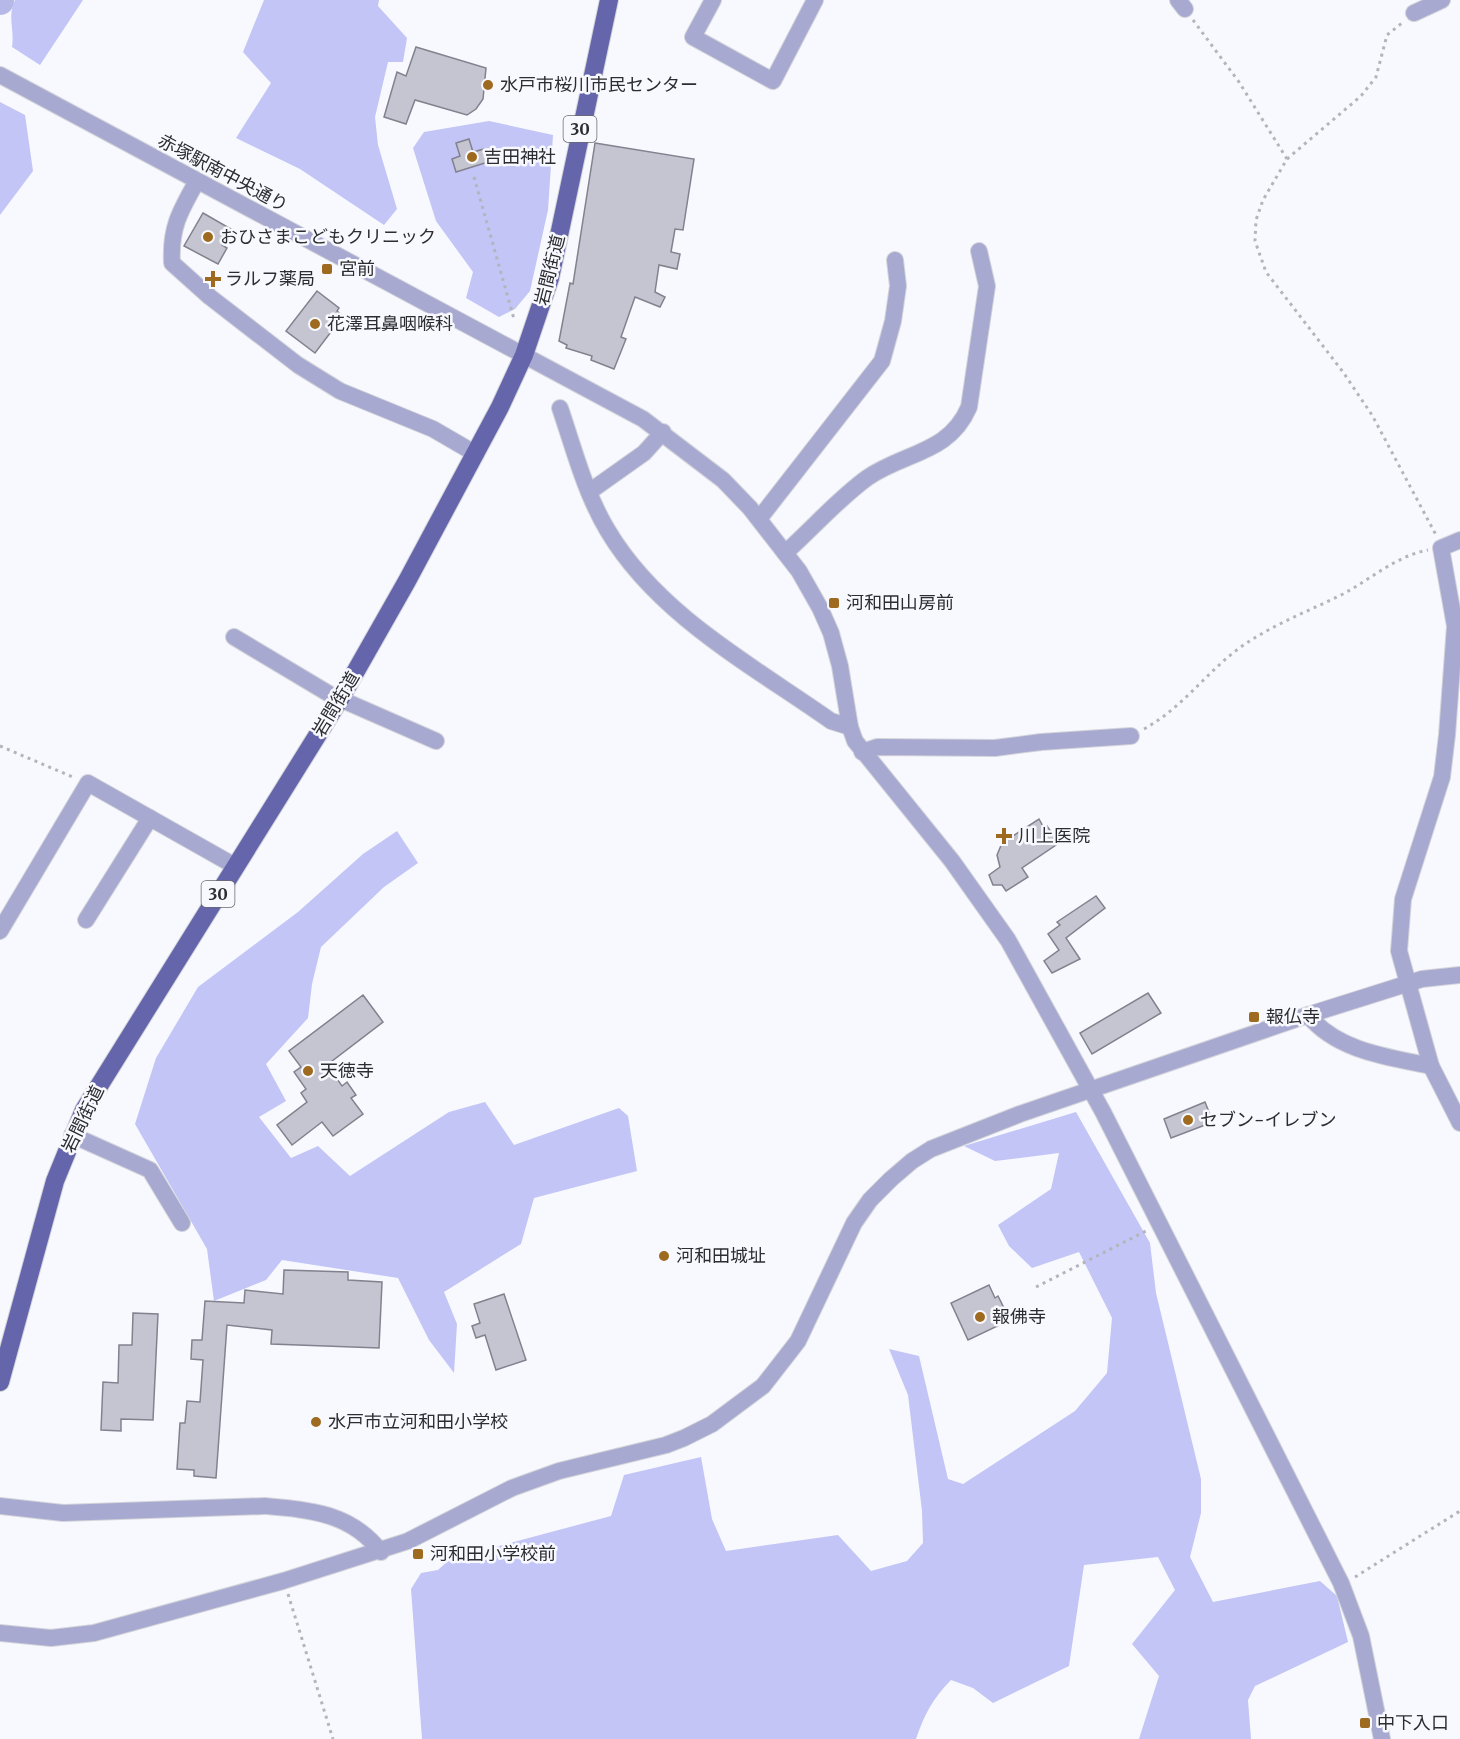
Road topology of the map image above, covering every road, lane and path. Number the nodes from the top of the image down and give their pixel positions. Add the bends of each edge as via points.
1 (609, 0) edge
2 (713, 0) edge
3 (815, 0) edge
4 (1442, 0) edge
5 (1181, 4) edge
6 (1414, 13) joint
7 (0, 75) edge
8 (1287, 159) junction
9 (474, 177) dead end
10 (197, 181) junction
11 (979, 251) dead end
12 (895, 260) dead end
13 (514, 319) dead end
14 (524, 355) junction
15 (560, 408) dead end
16 (663, 432) junction
17 (476, 454) junction
18 (589, 492) junction
19 (759, 519) junction
20 (1460, 540) edge
21 (1441, 548) junction
22 (785, 553) junction
23 (234, 637) dead end
24 (340, 699) junction
25 (850, 728) junction
26 (1131, 736) joint
27 (436, 741) dead end
28 (0, 746) edge
29 (862, 752) junction
30 (88, 783) junction
31 (150, 818) junction
32 (236, 866) junction
33 (86, 920) dead end
34 (0, 931) edge
35 (1460, 975) edge
36 (1409, 983) junction
37 (1308, 1015) junction
38 (1431, 1066) junction
39 (1091, 1091) junction
40 (1460, 1123) edge
41 (72, 1135) junction
42 (182, 1223) dead end
43 (1160, 1224) junction
44 (1036, 1287) dead end
45 (0, 1382) edge
46 (0, 1506) edge
47 (1460, 1511) edge
48 (381, 1552) junction
49 (284, 1581) junction
50 (1341, 1583) junction
51 (0, 1633) edge
52 (333, 1739) edge
53 (1382, 1739) edge

1 - 14 main road, 岩間街道 / 30 via 550,278
2 - 3 street via 693,37 773,81
4 - 6 street
5 - 8 path via 1239,82
6 - 8 path via 1387,35 1376,77 1361,96
7 - 10 street, 赤塚駅南中央通り
8 - 21 path via 1256,220 1255,241 1266,272 1372,416
9 - 13 path
10 - 14 street, 赤塚駅南中央通り
10 - 17 street via 176,219 171,240 172,263 298,365 340,391 433,429
11 - 22 street via 987,286 969,407 962,424 936,446 869,476
12 - 19 street via 898,286 882,361
14 - 16 street, 赤塚駅南中央通り
14 - 17 main road, 岩間街道 / 30
15 - 18 street
16 - 18 street via 644,453
16 - 19 street, 赤塚駅南中央通り via 723,480
17 - 24 main road, 岩間街道 / 30
18 - 25 street via 618,546 662,597 693,624 831,722
19 - 22 street, 赤塚駅南中央通り
20 - 21 street
21 - 26 path via 1393,563 1343,594 1278,622 1238,649 1191,695
21 - 36 street via 1455,626 1452,667 1442,777 1403,899 1399,951
22 - 25 street, 赤塚駅南中央通り via 831,633
23 - 24 street
24 - 27 street
24 - 32 main road, 岩間街道 / 30
25 - 29 street, 赤塚駅南中央通り
26 - 29 street via 995,748 877,747
28 - 30 path
29 - 39 street, 赤塚駅南中央通り via 952,861 1008,940
30 - 31 street
30 - 34 street
31 - 32 street
31 - 33 street
32 - 41 main road, 岩間街道 / 30 via 114,1060
35 - 36 street
36 - 37 street
36 - 38 street
37 - 38 street via 1317,1026 1345,1044
37 - 39 street
38 - 40 street
39 - 43 street, 赤塚駅南中央通り
39 - 48 street via 968,1133 912,1161 870,1200 854,1223 809,1320 780,1366 763,1386 711,1424 666,1445 560,1471 512,1488
41 - 42 street via 150,1170
41 - 45 main road, 岩間街道 / 30 via 55,1181
43 - 44 path
43 - 50 street, 赤塚駅南中央通り
46 - 48 street via 63,1513 265,1506 294,1509 348,1523 368,1534
47 - 50 path
48 - 49 street
49 - 51 street via 94,1633 51,1638
49 - 52 path
50 - 53 street, 赤塚駅南中央通り via 1361,1636

